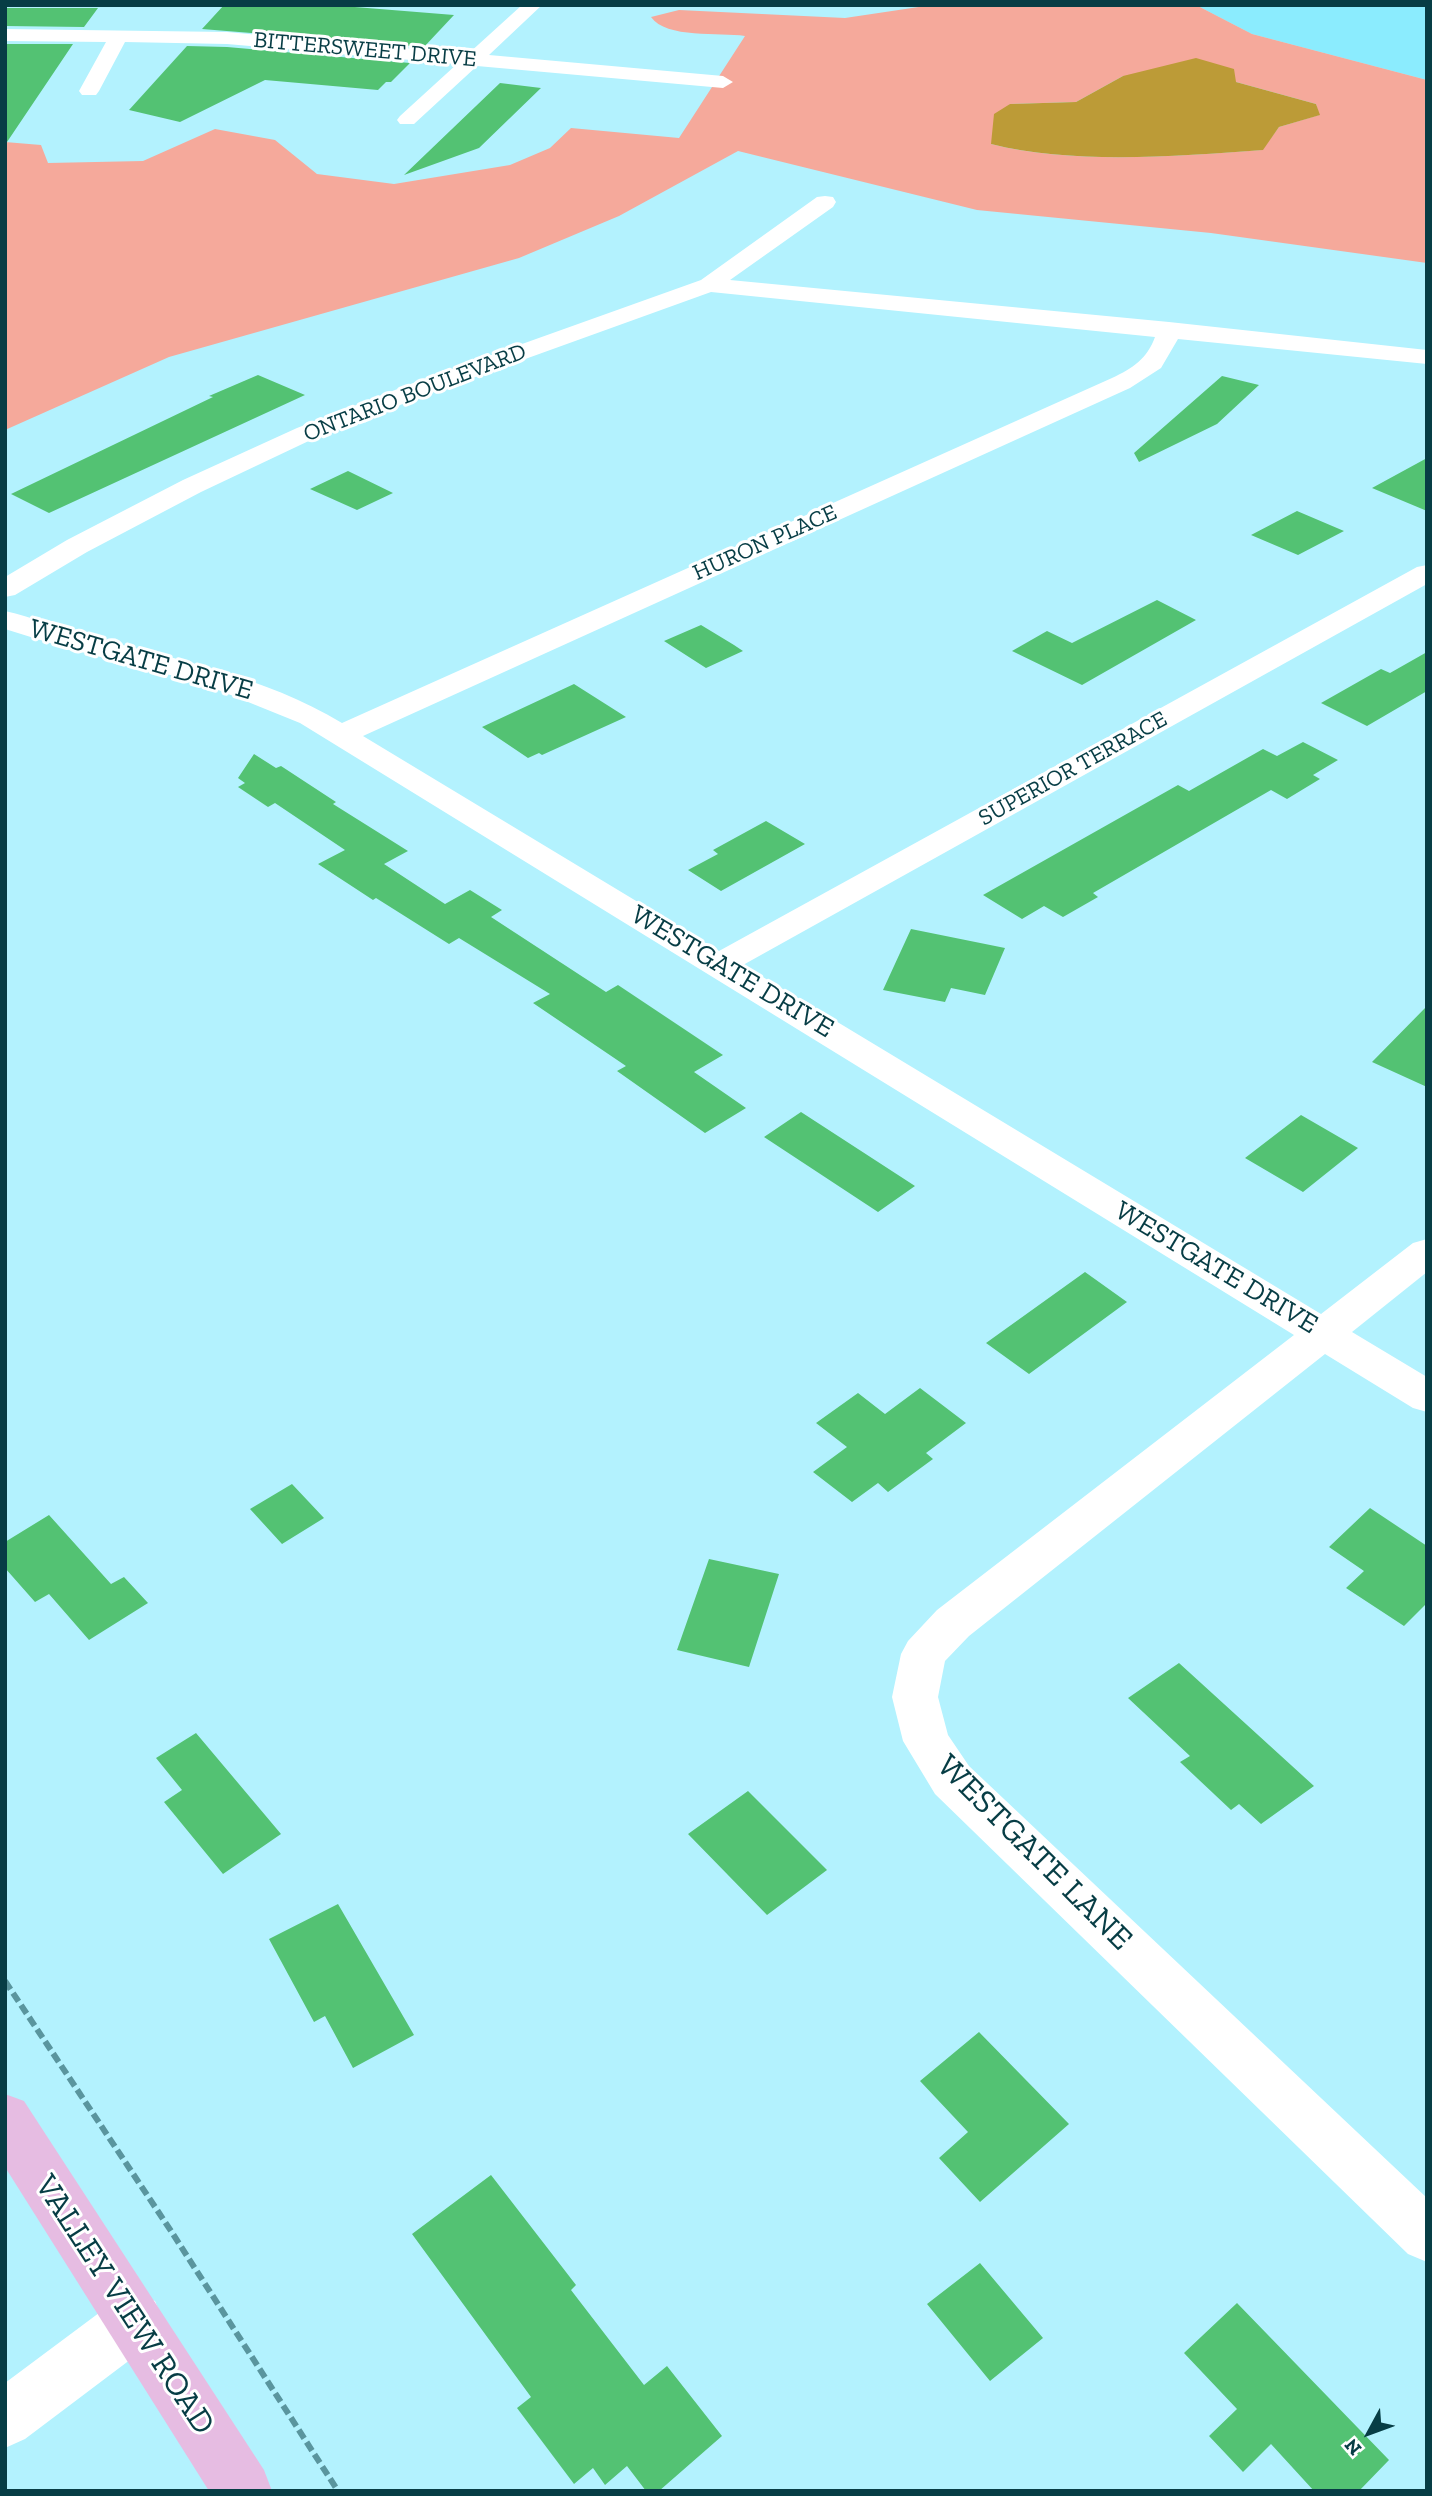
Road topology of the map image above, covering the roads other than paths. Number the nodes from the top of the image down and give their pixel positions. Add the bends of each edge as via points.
1 (533, 5) edge
2 (5, 36) edge
3 (119, 36) junction
4 (474, 59) junction
5 (723, 82) dead end
6 (89, 91) dead end
7 (407, 120) dead end
8 (825, 202) dead end
9 (709, 285) junction
10 (1169, 329) junction
11 (1427, 357) edge
12 (1427, 573) edge
13 (5, 589) edge
14 (5, 619) edge
15 (340, 735) junction
16 (720, 964) junction
17 (1427, 1252) edge
18 (1324, 1333) junction
19 (1427, 1397) edge
20 (5, 2119) edge
21 (1427, 2235) edge
22 (135, 2321) junction
23 (5, 2419) edge
24 (243, 2491) edge

1 - 4 street
2 - 3 street, BITTERSWEET DRIVE
3 - 4 street, BITTERSWEET DRIVE via 227,38
3 - 6 street
4 - 5 street, BITTERSWEET DRIVE
4 - 7 street
8 - 9 street, ONTARIO BOULEVARD
9 - 10 street
9 - 13 street, ONTARIO BOULEVARD via 306,433 192,485
10 - 11 street
10 - 15 street, HURON PLACE via 1158,359 1121,383
12 - 16 street, SUPERIOR TERRACE
14 - 15 street, WESTGATE DRIVE via 41,634 197,672 257,692
15 - 16 street, WESTGATE DRIVE
16 - 18 street, WESTGATE DRIVE
17 - 18 street, WESTGATE LANE
18 - 19 street, WESTGATE DRIVE
18 - 21 street, WESTGATE LANE via 953,1623 924,1654 915,1697 926,1741 952,1780
20 - 22 main road, VALLEY VIEW ROAD
22 - 23 street
22 - 24 main road, VALLEY VIEW ROAD

